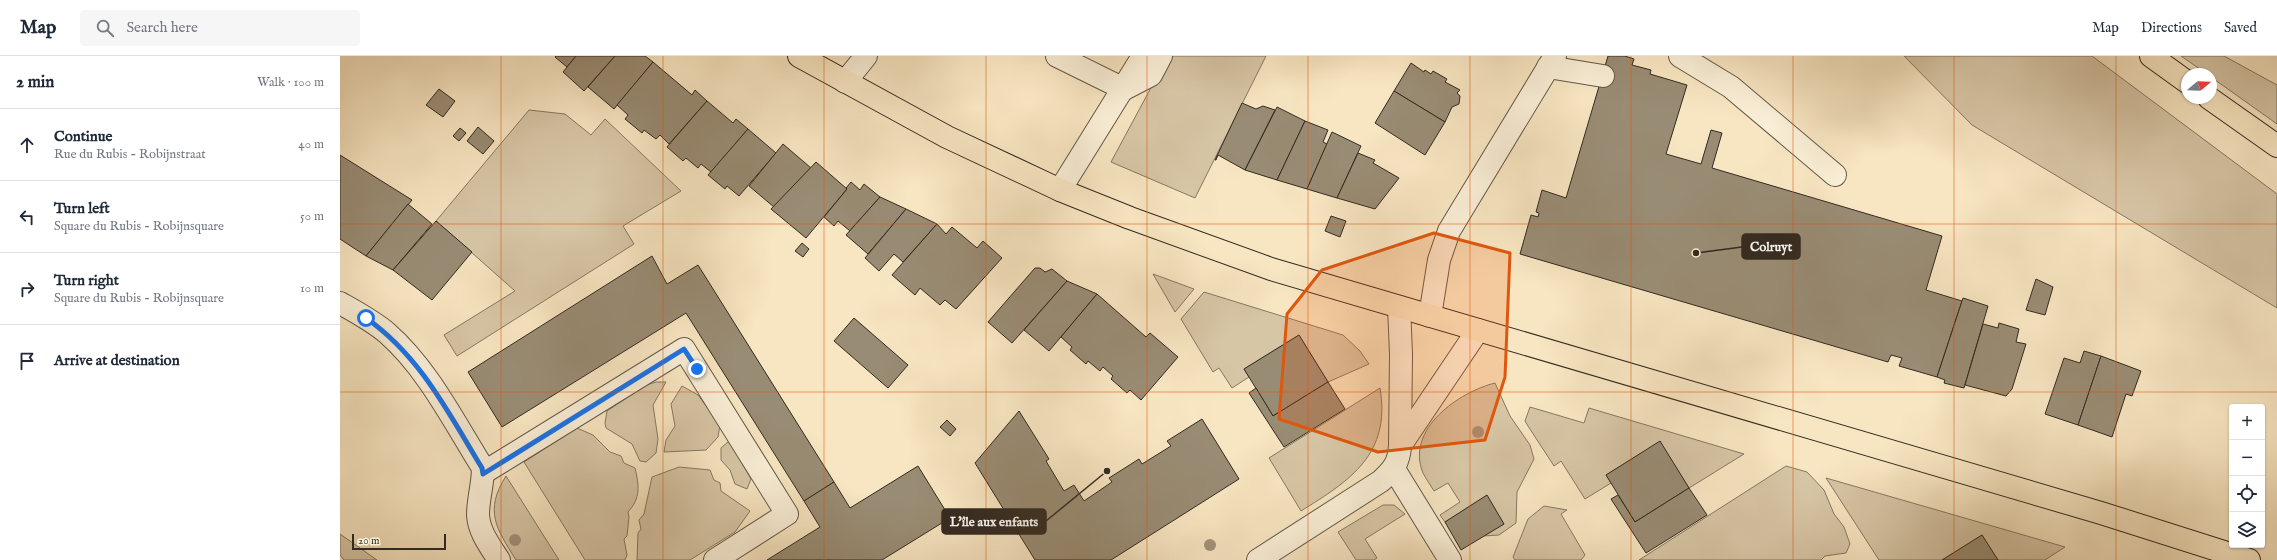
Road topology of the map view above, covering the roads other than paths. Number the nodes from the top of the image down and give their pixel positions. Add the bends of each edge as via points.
1 (799, 56) edge
2 (866, 56) edge
3 (1057, 56) edge
4 (1143, 56) edge
5 (1161, 56) edge
6 (1680, 56) edge
7 (2151, 56) edge
8 (1551, 62) edge
9 (1603, 76) dead end
10 (2181, 78) edge
11 (845, 82) junction
12 (1124, 88) junction
13 (2217, 104) edge
14 (2277, 146) edge
15 (1835, 175) dead end
16 (1060, 190) junction
17 (340, 303) edge
18 (1399, 307) junction
19 (1430, 316) junction
20 (1478, 330) junction
21 (1400, 446) junction
22 (1394, 469) junction
23 (483, 474) junction
24 (499, 560) edge
25 (715, 560) edge
26 (1258, 560) edge
27 (1450, 560) edge
28 (2249, 560) edge

1 - 11 main road
2 - 11 street
3 - 12 street
4 - 12 street
5 - 12 street via 1150,75
6 - 15 street via 1731,88
7 - 10 main road
8 - 9 street
8 - 19 street via 1449,231 1439,260
11 - 16 main road via 947,136
12 - 16 street
13 - 14 main road
16 - 18 main road via 1271,269
17 - 23 street via 386,332 404,350 434,390 482,468
18 - 19 main road
18 - 21 street
19 - 20 main road
20 - 21 street
20 - 28 main road via 2101,513
21 - 22 street via 1399,459
22 - 26 street via 1381,481
22 - 27 street
23 - 24 street via 478,515 480,526
23 - 25 street via 684,349 788,514

